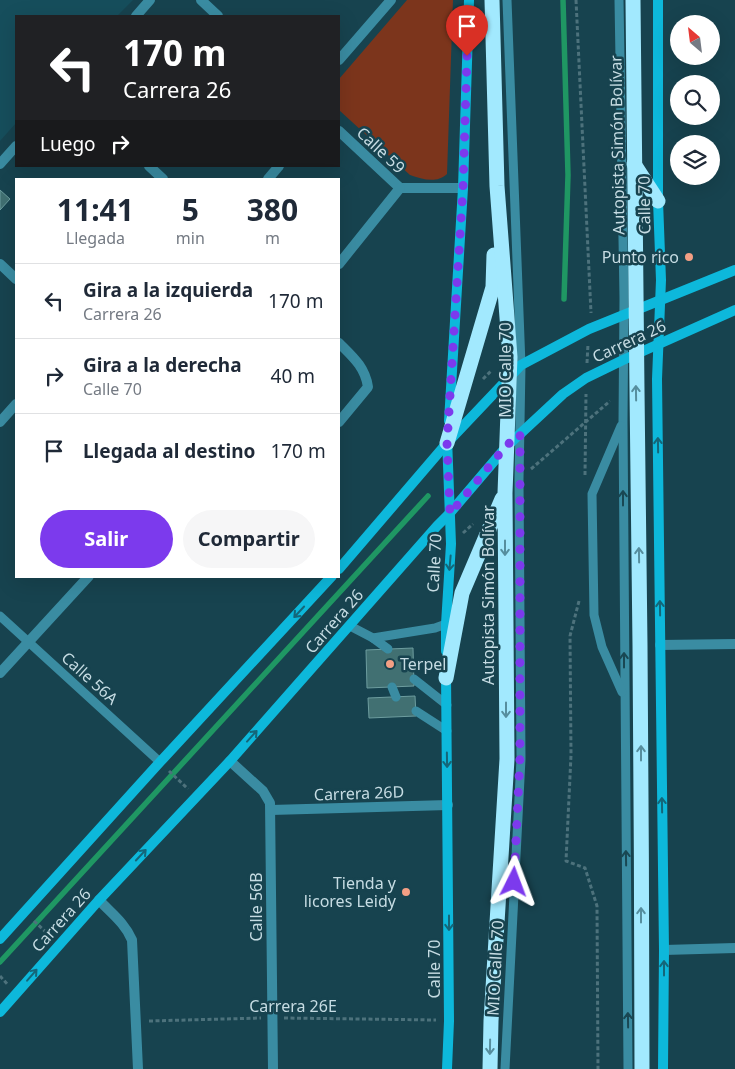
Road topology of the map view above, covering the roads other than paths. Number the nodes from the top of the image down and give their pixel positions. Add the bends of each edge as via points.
1 (150, 0) edge
2 (201, 0) edge
3 (391, 0) edge
4 (469, 0) edge
5 (492, 0) edge
6 (506, 0) edge
7 (619, 0) edge
8 (633, 0) edge
9 (658, 0) edge
10 (137, 15) edge
11 (217, 15) edge
12 (340, 59) edge
13 (340, 132) edge
14 (15, 147) edge
15 (0, 164) edge
16 (634, 164) junction
17 (150, 167) edge
18 (278, 167) edge
19 (161, 178) edge
20 (269, 178) edge
21 (498, 186) junction
22 (400, 188) junction
23 (463, 188) junction
24 (658, 201) junction
25 (340, 263) edge
26 (0, 264) edge
27 (735, 270) edge
28 (15, 278) edge
29 (660, 301) junction
30 (735, 310) edge
31 (630, 313) junction
32 (340, 344) edge
33 (658, 344) junction
34 (629, 357) junction
35 (521, 365) junction
36 (508, 378) junction
37 (15, 405) edge
38 (340, 421) edge
39 (0, 422) edge
40 (623, 422) junction
41 (520, 434) junction
42 (447, 443) junction
43 (506, 446) junction
44 (505, 493) junction
45 (450, 514) junction
46 (340, 567) edge
47 (87, 578) edge
48 (330, 578) edge
49 (0, 616) edge
50 (446, 624) junction
51 (350, 626) junction
52 (373, 638) junction
53 (29, 642) junction
54 (735, 644) edge
55 (660, 645) junction
56 (388, 649) dead end
57 (0, 674) edge
58 (446, 678) junction
59 (414, 679) dead end
60 (392, 687) dead end
61 (396, 697) dead end
62 (624, 697) junction
63 (447, 706) junction
64 (416, 711) dead end
65 (447, 731) junction
66 (230, 760) junction
67 (160, 762) junction
68 (448, 805) junction
69 (271, 810) junction
70 (98, 900) junction
71 (0, 939) edge
72 (735, 948) edge
73 (664, 950) junction
74 (0, 1012) edge
75 (138, 1069) edge
76 (273, 1069) edge
77 (448, 1069) edge
78 (490, 1069) edge
79 (505, 1069) edge
80 (628, 1069) edge
81 (642, 1069) edge
82 (664, 1069) edge

1 - 10 street
2 - 11 street
3 - 12 street
4 - 23 street, Calle 70
5 - 21 highway, Autopista Simón Bolívar
6 - 35 lane, MIO Calle 70
7 - 31 lane
8 - 16 highway, Autopista Simón Bolívar
9 - 24 street, Calle 70
13 - 22 street, Calle 59
14 - 15 street
16 - 24 highway
16 - 31 highway, Autopista Simón Bolívar
17 - 19 street
18 - 20 street
21 - 36 highway, Autopista Simón Bolívar via 510,357
21 - 42 highway via 493,288
22 - 23 street, Calle 59
22 - 25 street
23 - 42 street, Calle 70
24 - 29 street, Calle 70
26 - 28 street
27 - 29 street, Carrera 26
29 - 31 street, Carrera 26
29 - 33 street, Calle 70
30 - 33 street, Carrera 26
31 - 34 highway, Autopista Simón Bolívar
31 - 35 street, Carrera 26 via 589,329
32 - 38 street via 359,363 368,387
33 - 34 street, Carrera 26
55 -> 33 street, Calle 70
34 - 40 lane
34 - 41 street, Carrera 26 via 586,378 563,394
81 -> 34 highway, Autopista Simón Bolívar via 640,657
35 - 36 street, Carrera 26
35 - 41 lane, MIO Calle 70
36 - 42 street, Carrera 26
36 - 43 highway, Autopista Simón Bolívar
37 - 39 street
62 -> 40 lane
40 - 62 lane via 592,494 592,504 594,615 602,647
41 - 43 street, Carrera 26
41 - 79 lane, MIO Calle 70 via 520,758
42 - 45 street, Calle 70
42 - 46 street, Carrera 26
43 - 44 highway, Autopista Simón Bolívar
43 - 45 street, Carrera 26
44 - 58 highway via 462,593
44 -> 78 highway, Autopista Simón Bolívar via 507,759
45 -> 50 street, Calle 70 via 452,544
45 - 51 street, Carrera 26
47 - 53 street
48 -> 67 street, Carrera 26
49 - 53 lane, Calle 56A
50 - 52 lane
50 - 58 street, Calle 70
51 - 52 lane
66 -> 51 street, Carrera 26
52 - 56 lane
53 - 57 street
53 - 67 lane, Calle 56A
54 - 55 street
73 -> 55 street, Calle 70
58 - 63 street, Calle 70
59 - 63 lane
60 - 61 lane
80 -> 62 lane
63 - 65 street, Calle 70
64 - 65 lane
65 -> 68 street, Calle 70
66 - 69 street, Calle 56B via 266,794
70 -> 66 street, Carrera 26
67 - 71 street, Carrera 26
68 - 69 street, Carrera 26D
68 -> 77 street, Calle 70
69 - 76 street, Calle 56B
74 -> 70 street, Carrera 26
70 - 75 street via 128,930 132,940
72 - 73 street
82 -> 73 street, Calle 70

